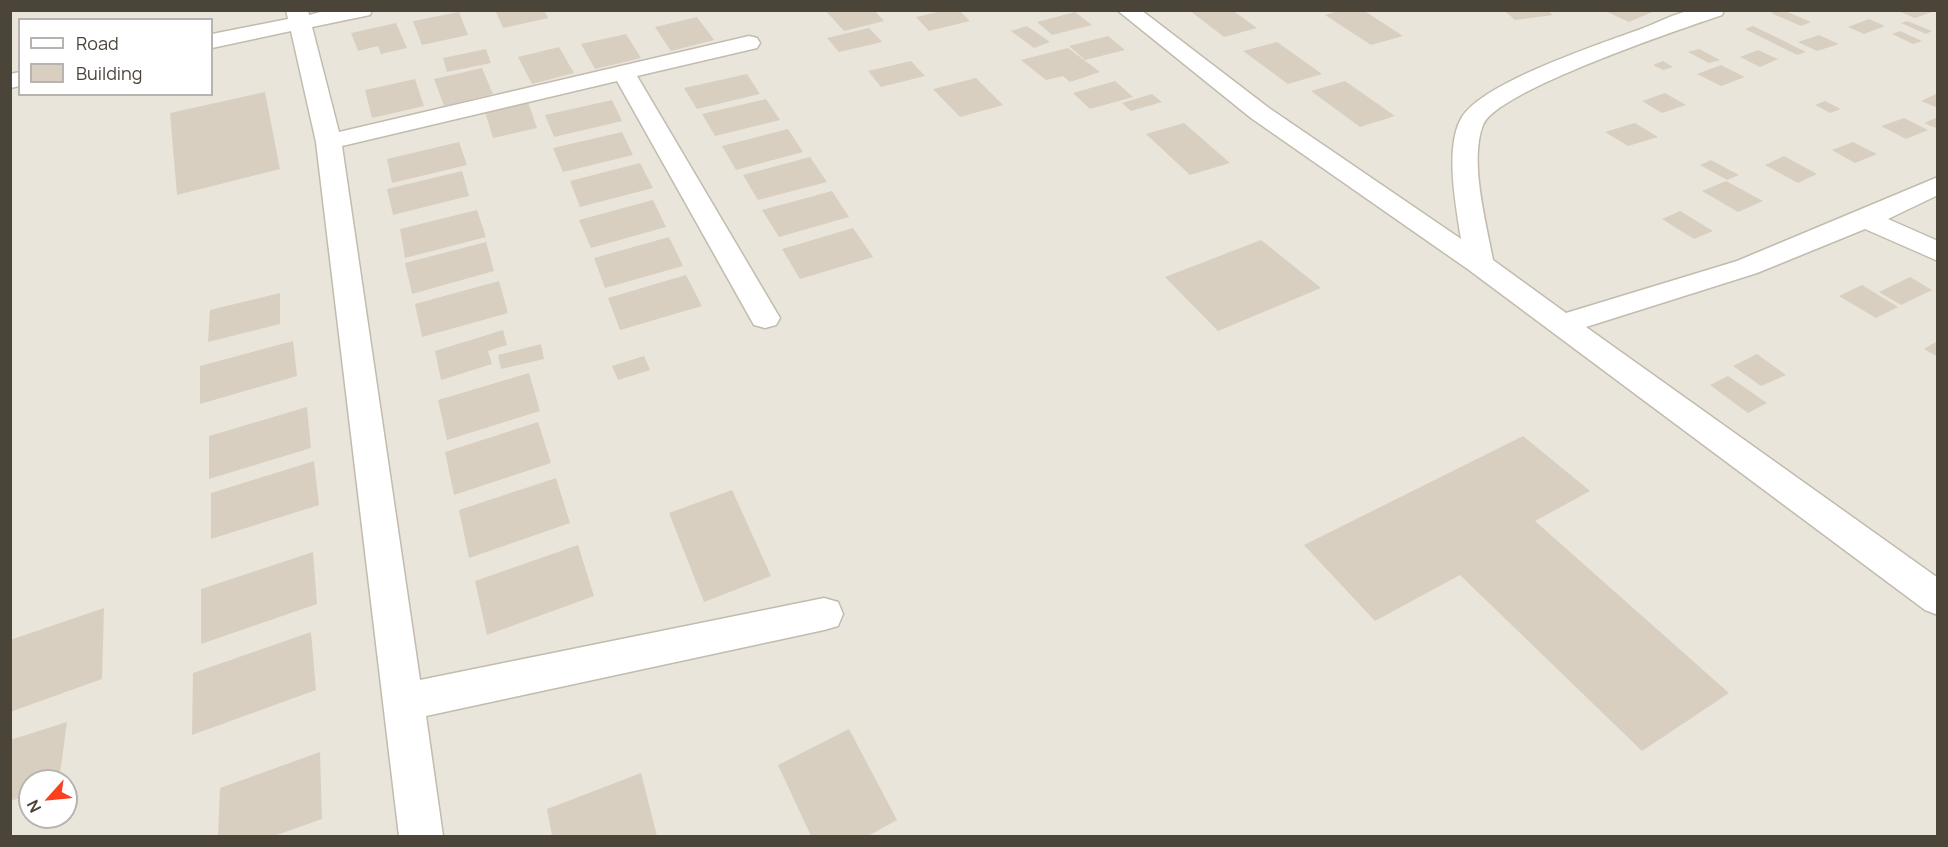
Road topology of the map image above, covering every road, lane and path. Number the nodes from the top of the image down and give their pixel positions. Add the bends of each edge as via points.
1 (362, 10) edge
2 (1127, 10) edge
3 (1714, 10) edge
4 (298, 17) edge
5 (213, 41) edge
6 (749, 43) dead end
7 (624, 73) junction
8 (329, 142) junction
9 (1938, 185) edge
10 (1866, 219) junction
11 (1938, 252) edge
12 (1479, 264) junction
13 (765, 318) dead end
14 (1560, 325) junction
15 (1938, 599) edge
16 (824, 614) dead end
17 (404, 702) junction
18 (421, 837) edge

1 - 4 street
2 - 12 street via 1260,113
3 - 12 street via 1563,67 1482,106 1472,120 1466,145
4 - 5 street
4 - 8 street
6 - 7 street
7 - 8 street
7 - 13 street
8 - 17 street
9 - 10 street
10 - 11 street
10 - 14 street via 1748,267
12 - 14 street
14 - 15 street
16 - 17 street
17 - 18 street

